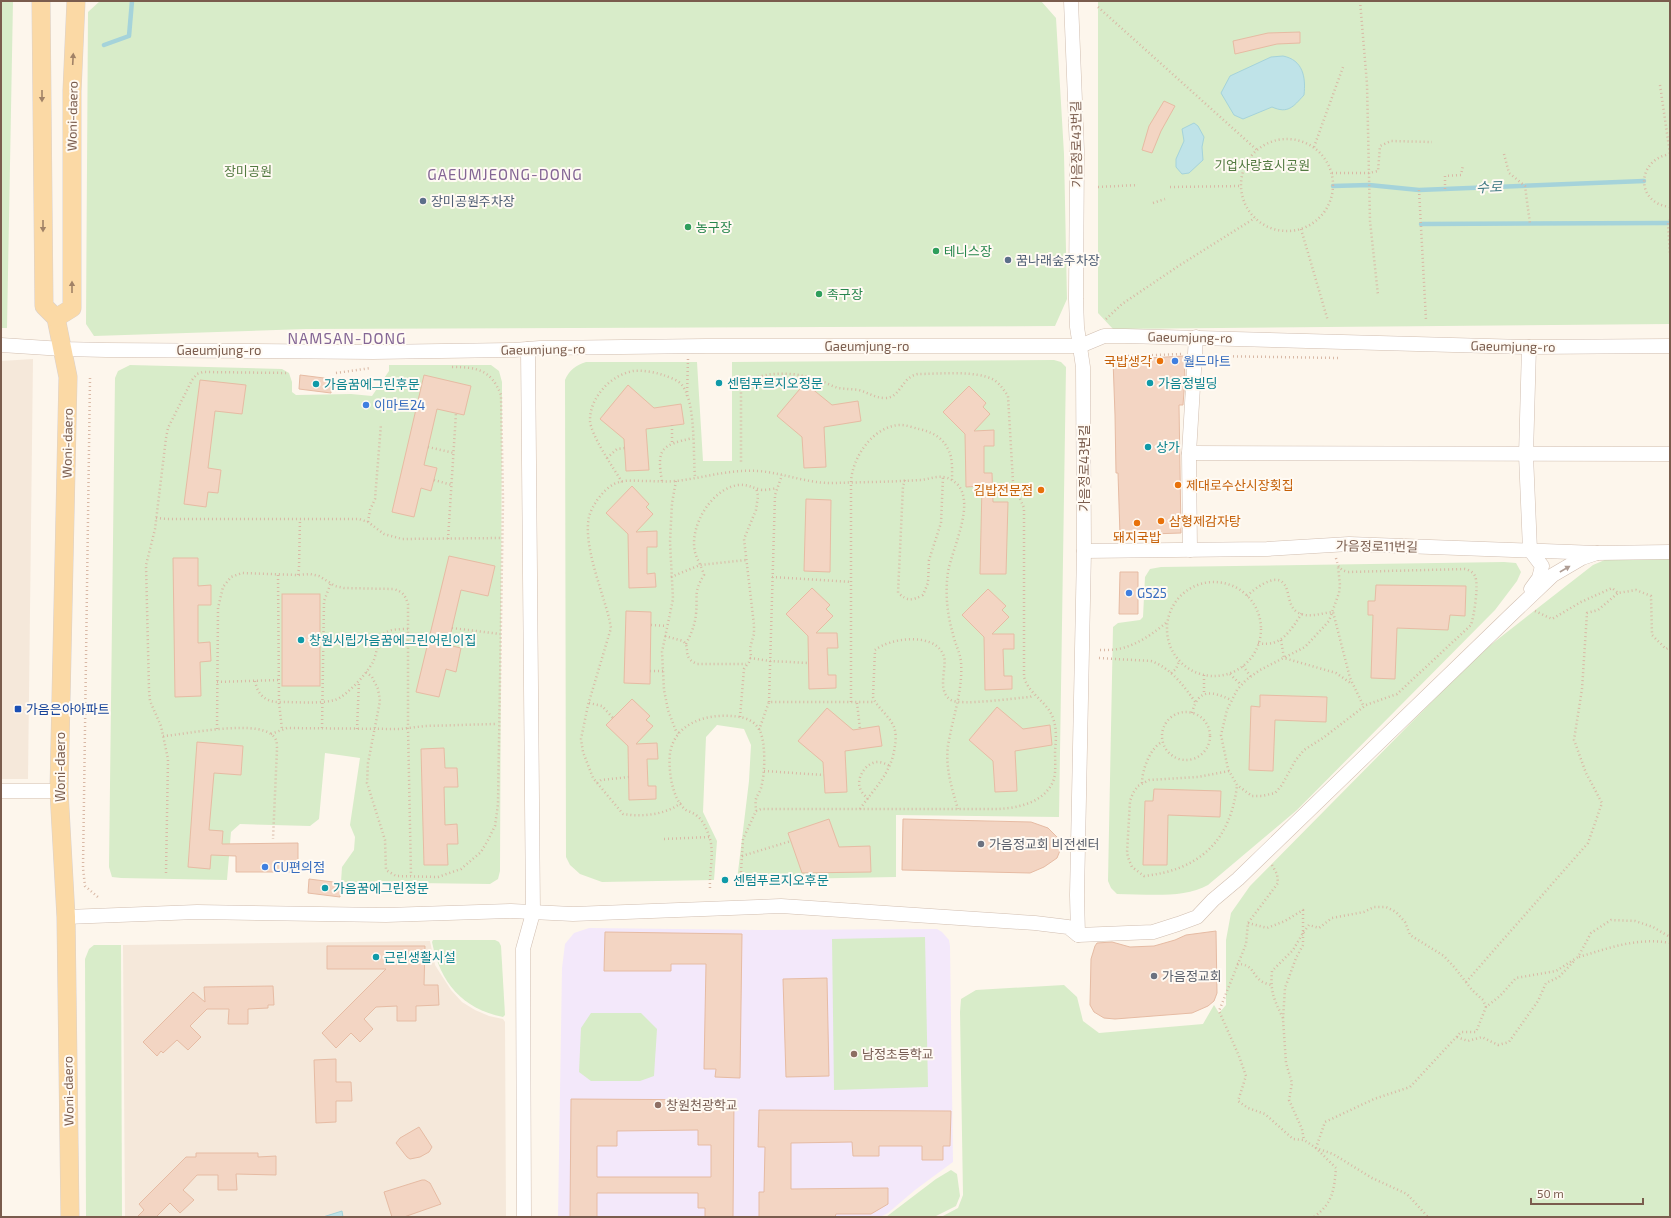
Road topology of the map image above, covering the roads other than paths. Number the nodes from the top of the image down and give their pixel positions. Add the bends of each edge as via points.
1 (41, 1) edge
2 (76, 1) edge
3 (1071, 1) edge
4 (56, 318) junction
5 (1196, 337) junction
6 (1, 345) edge
7 (1080, 346) junction
8 (1670, 346) edge
9 (1529, 347) junction
10 (63, 349) junction
11 (528, 349) junction
12 (1189, 453) junction
13 (1526, 454) junction
14 (1670, 454) edge
15 (1190, 550) junction
16 (1530, 550) junction
17 (1084, 551) junction
18 (1670, 552) edge
19 (1597, 553) junction
20 (1518, 608) junction
21 (1, 791) edge
22 (59, 792) junction
23 (533, 913) junction
24 (66, 917) junction
25 (1078, 935) junction
26 (70, 1217) edge
27 (524, 1217) edge

1 -> 4 main road, Woni-daero via 44,306
4 -> 2 main road, Woni-daero via 72,308 72,91
3 - 7 street, 가음정로43번길 via 1077,151 1076,299
4 - 10 main road, Woni-daero
5 - 7 street, Gaeumjung-ro via 1104,336
5 - 9 street, Gaeumjung-ro
5 - 12 street
6 - 10 street, Gaeumjung-ro
7 - 11 street, Gaeumjung-ro via 706,346
7 - 17 street, 가음정로43번길 via 1083,367
8 - 9 street, Gaeumjung-ro
9 - 13 street
10 - 11 street, Gaeumjung-ro via 373,352
10 - 22 main road, Woni-daero via 68,377
11 - 23 street
12 - 13 street
12 - 15 street
13 - 14 street
13 - 16 street
15 - 16 street, 가음정로11번길 via 1349,544
15 - 17 street, 가음정로11번길
16 - 19 street, 가음정로11번길
16 - 20 street via 1542,566 1539,578
17 - 25 street, 가음정로43번길
18 - 19 street, 가음정로11번길
20 -> 19 street via 1553,575 1582,558
20 - 25 street via 1197,917 1153,932
21 - 22 street
22 - 24 main road, Woni-daero
23 - 24 street via 511,911 386,915 197,912
23 - 25 street via 572,914 797,906 1035,923 1068,927
23 - 27 street via 523,948
24 - 26 main road, Woni-daero

